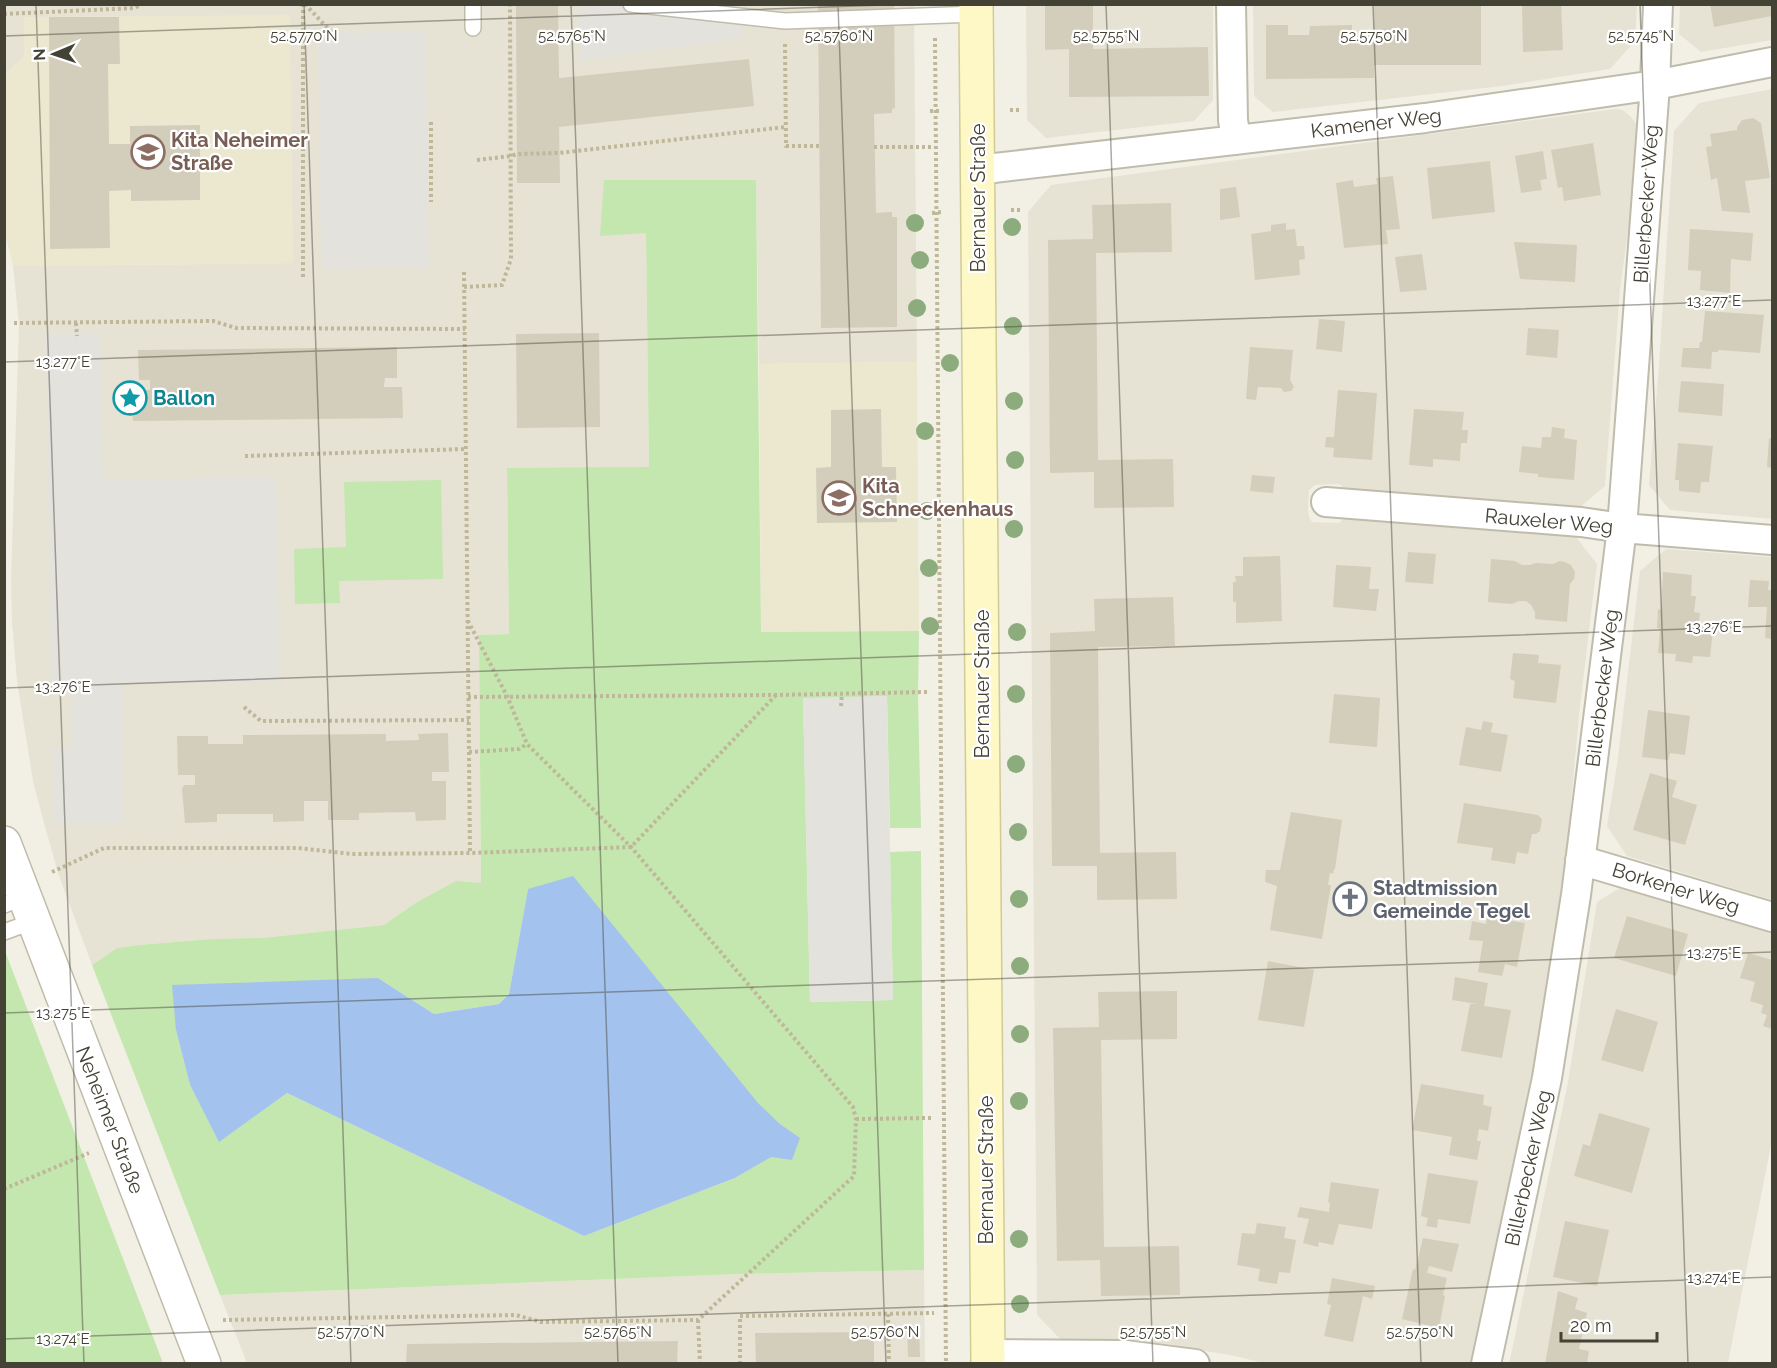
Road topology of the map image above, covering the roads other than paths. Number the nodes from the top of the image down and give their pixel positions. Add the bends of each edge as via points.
1 (473, 4) edge
2 (631, 4) edge
3 (1232, 4) edge
4 (1658, 4) edge
5 (976, 9) edge
6 (473, 28) dead end
7 (1773, 62) edge
8 (1655, 85) junction
9 (1236, 140) junction
10 (977, 170) junction
11 (1326, 502) dead end
12 (1622, 528) junction
13 (1773, 540) edge
14 (4, 843) edge
15 (1580, 860) junction
16 (17, 914) edge
17 (1773, 917) edge
18 (988, 1359) edge
19 (204, 1364) edge
20 (1195, 1364) edge
21 (1486, 1364) edge

1 - 6 lane
2 - 5 lane via 785,21 935,15
3 - 9 street
4 - 8 street, Billerbecker Weg
5 - 10 main road, Bernauer Straße
7 - 8 street, Kamener Weg
8 - 9 street, Kamener Weg
8 - 12 street, Billerbecker Weg
9 - 10 street, Kamener Weg
10 - 18 main road, Bernauer Straße
11 - 12 street, Rauxeler Weg
12 - 13 street, Rauxeler Weg
12 - 15 street, Billerbecker Weg
14 - 16 street, Neheimer Straße
15 - 17 street, Borkener Weg
15 - 21 street, Billerbecker Weg via 1547,1078
16 - 19 street, Neheimer Straße via 85,1056
18 - 20 street via 1125,1355

